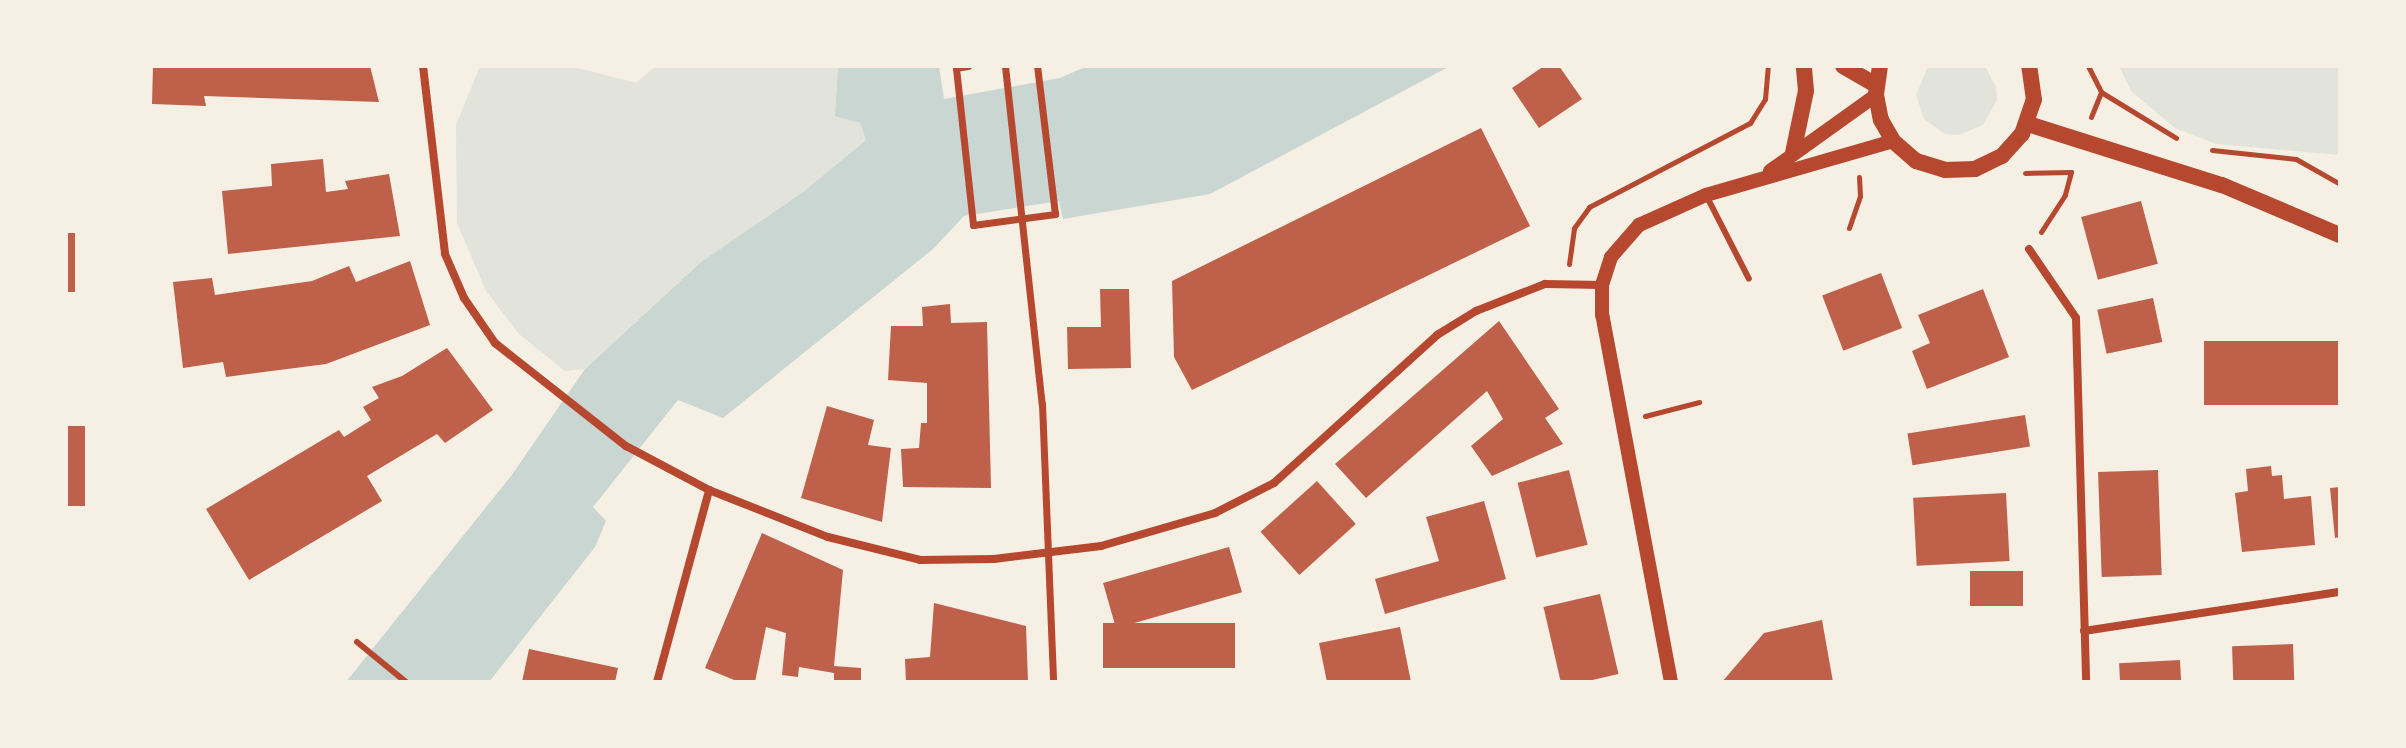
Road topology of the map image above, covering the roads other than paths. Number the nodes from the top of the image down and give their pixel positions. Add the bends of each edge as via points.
1 (423, 66) edge
2 (968, 66) edge
3 (1005, 66) edge
4 (1037, 66) edge
5 (1804, 66) edge
6 (1843, 66) edge
7 (1880, 66) edge
8 (2029, 66) edge
9 (1876, 90) junction
10 (2028, 124) junction
11 (1893, 141) junction
12 (1793, 153) junction
13 (1767, 174) junction
14 (1706, 195) junction
15 (1025, 218) junction
16 (2340, 235) edge
17 (2029, 249) dead end
18 (1749, 279) dead end
19 (1602, 285) junction
20 (709, 490) junction
21 (1051, 552) junction
22 (2340, 592) edge
23 (2084, 631) junction
24 (357, 642) dead end
25 (406, 682) edge
26 (657, 682) edge
27 (1053, 682) edge
28 (1671, 682) edge
29 (2086, 682) edge

1 - 20 street via 445,254 464,298 495,343 557,397 643,455
2 - 15 street via 956,68 973,225
3 - 15 street
4 - 15 street via 1055,214
5 - 12 main road via 1806,91
6 - 9 main road
7 - 9 main road
8 - 10 main road via 2034,100
9 - 11 main road via 1881,120
9 - 12 street
10 - 11 main road via 2002,156 1975,169 1931,166
10 - 16 main road via 2222,185
11 - 13 street
12 - 13 street
13 - 14 street
14 - 18 lane
14 - 19 street via 1632,232 1611,257
15 - 21 street
17 - 23 street via 2076,318
19 - 21 street via 1520,290 1437,335 1274,483 1215,513 1101,546
19 - 28 street via 1602,315
20 - 21 street via 828,537 920,560
20 - 26 street
21 - 27 street
22 - 23 street
23 - 29 street
24 - 25 lane

